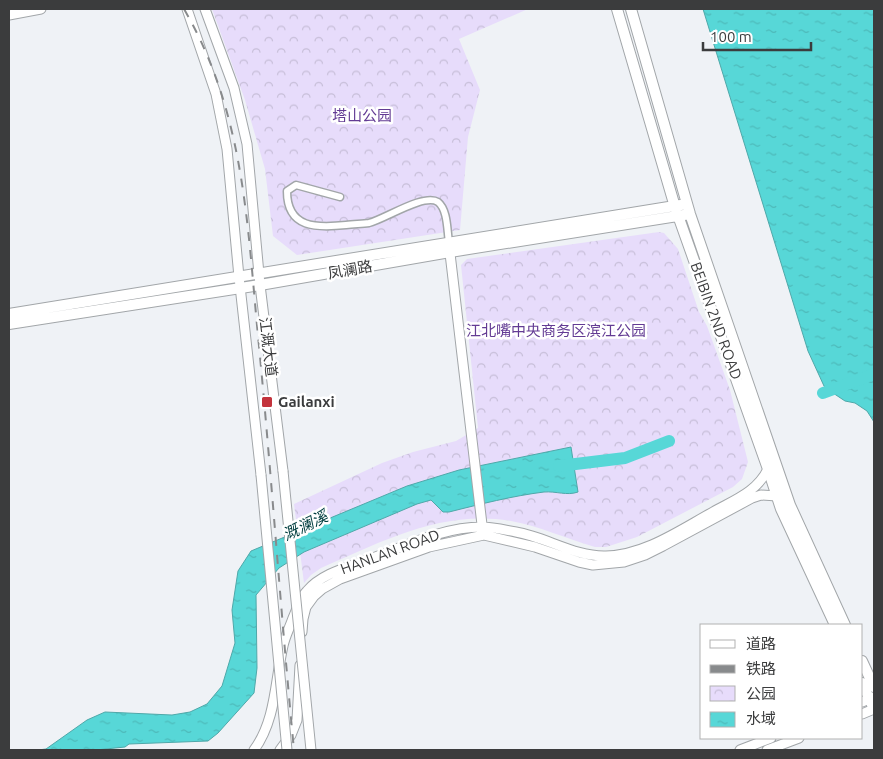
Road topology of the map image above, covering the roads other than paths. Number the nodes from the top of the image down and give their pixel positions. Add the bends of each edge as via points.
1 (41, 9) edge
2 (187, 9) edge
3 (205, 9) edge
4 (617, 9) edge
5 (631, 9) edge
6 (9, 14) edge
7 (340, 197) dead end
8 (689, 209) junction
9 (677, 211) junction
10 (449, 247) junction
11 (259, 274) junction
12 (239, 277) junction
13 (260, 285) junction
14 (240, 288) junction
15 (9, 314) edge
16 (9, 324) edge
17 (768, 469) junction
18 (777, 496) junction
19 (483, 531) junction
20 (835, 624) edge
21 (845, 624) edge
22 (863, 663) edge
23 (863, 685) edge
24 (874, 688) edge
25 (871, 703) edge
26 (863, 713) edge
27 (768, 739) edge
28 (796, 739) edge
29 (254, 750) edge
30 (280, 750) edge
31 (286, 750) edge
32 (311, 750) edge
33 (740, 750) edge
34 (767, 750) edge

1 - 6 street
2 - 12 street, 江溉大道 via 216,94 228,149
3 - 11 street, 江溉大道 via 234,88 247,144
4 - 9 main road, BEIBIN 2ND ROAD
5 - 8 main road, BEIBIN 2ND ROAD
7 - 10 street via 296,185 287,191 287,204 301,222 322,228 370,223 421,201 431,200 439,203 445,212
8 - 9 main road, 凤澜路
8 - 21 main road, BEIBIN 2ND ROAD via 790,505
9 - 10 main road, 凤澜路
9 - 17 main road, BEIBIN 2ND ROAD
10 - 11 main road, 凤澜路
10 - 13 main road, 凤澜路
10 - 19 street
11 - 12 main road, 凤澜路
11 - 13 street, 江溉大道
12 - 14 street, 江溉大道
12 - 15 main road, 凤澜路
13 - 14 main road, 凤澜路
13 - 32 street, 江溉大道, bridge via 283,471
14 - 16 main road, 凤澜路
14 - 31 street, 江溉大道, bridge
17 - 18 main road, BEIBIN 2ND ROAD
17 - 19 street, HANLAN ROAD via 763,480 749,492 642,549 622,555 593,556 516,532
18 - 19 street, HANLAN ROAD via 752,498 645,555 624,562 579,562
18 - 20 main road, BEIBIN 2ND ROAD
19 - 29 street, HANLAN ROAD via 448,532 426,538 327,576 307,591 299,603 284,644 268,725
19 - 30 street, HANLAN ROAD via 428,547 332,583 314,596 303,619 297,720
22 - 24 main road
23 - 25 main road
25 - 26 street
27 - 33 street
28 - 34 street

